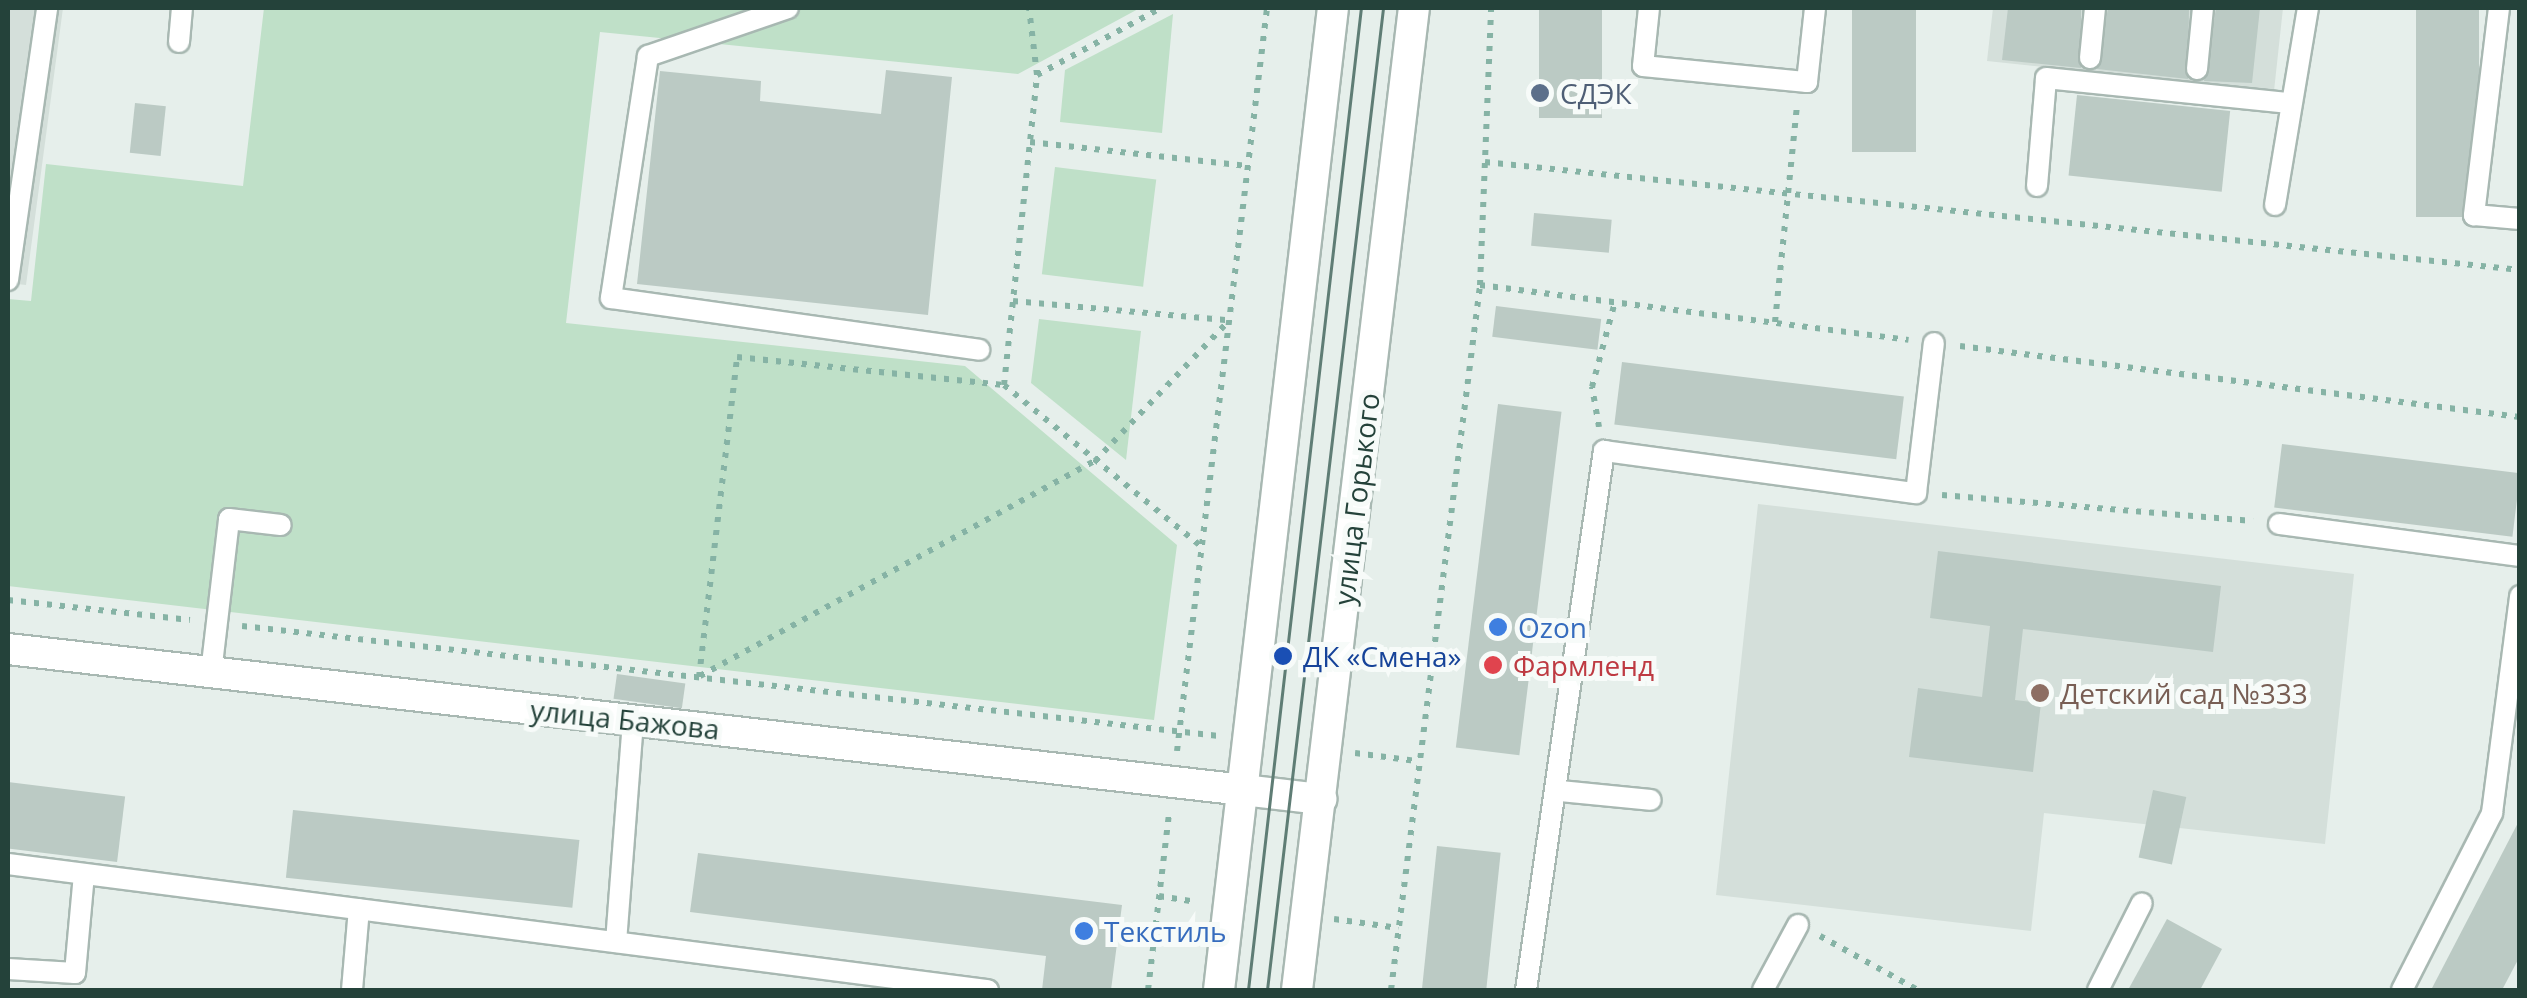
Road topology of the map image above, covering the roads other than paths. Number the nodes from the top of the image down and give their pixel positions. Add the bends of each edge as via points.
1 (47, 8) edge
2 (182, 8) edge
3 (788, 8) edge
4 (1333, 8) edge
5 (1414, 8) edge
6 (1649, 8) edge
7 (1815, 8) edge
8 (2094, 8) edge
9 (2203, 8) edge
10 (2308, 8) edge
11 (2498, 8) edge
12 (179, 42) dead end
13 (2090, 58) dead end
14 (2197, 70) dead end
15 (2287, 102) junction
16 (2036, 186) dead end
17 (2275, 205) dead end
18 (2520, 219) edge
19 (8, 280) edge
20 (1934, 343) road end
21 (980, 350) dead end
22 (2279, 524) road end
23 (281, 525) dead end
24 (2520, 556) edge
25 (2520, 596) edge
26 (8, 649) edge
27 (211, 672) junction
28 (633, 720) junction
29 (1242, 790) junction
30 (1560, 792) junction
31 (1321, 799) junction
32 (1651, 800) dead end
33 (8, 864) edge
34 (84, 874) junction
35 (2142, 902) dead end
36 (359, 909) junction
37 (1798, 925) road end
38 (616, 942) junction
39 (8, 968) edge
40 (352, 990) edge
41 (988, 990) edge
42 (1219, 990) edge
43 (1297, 990) edge
44 (1526, 990) edge
45 (1763, 990) edge
46 (2098, 990) edge
47 (2402, 990) edge

1 - 19 lane
2 - 12 lane
3 - 21 lane via 648,56 611,298
4 - 29 main road
5 - 31 main road, улица Горького
6 - 7 lane via 1643,66 1807,82
8 - 13 lane
9 - 14 lane
10 - 15 lane
11 - 18 lane via 2474,214
15 - 16 lane via 2046,78
15 - 17 lane
20 - 30 lane via 1916,493 1604,451
22 - 24 lane
23 - 27 lane via 229,519
25 - 47 lane via 2492,813
26 - 27 main road, улица Бажова
27 - 28 main road, улица Бажова
28 - 29 main road, улица Бажова
28 - 38 lane
29 - 31 main road, улица Бажова
29 - 42 main road
30 - 32 lane
30 - 44 lane
31 - 43 main road, улица Горького
33 - 34 lane
34 - 36 lane
34 - 39 lane via 75,974
35 - 46 lane
36 - 38 lane
36 - 40 lane
37 - 45 lane
38 - 41 lane

